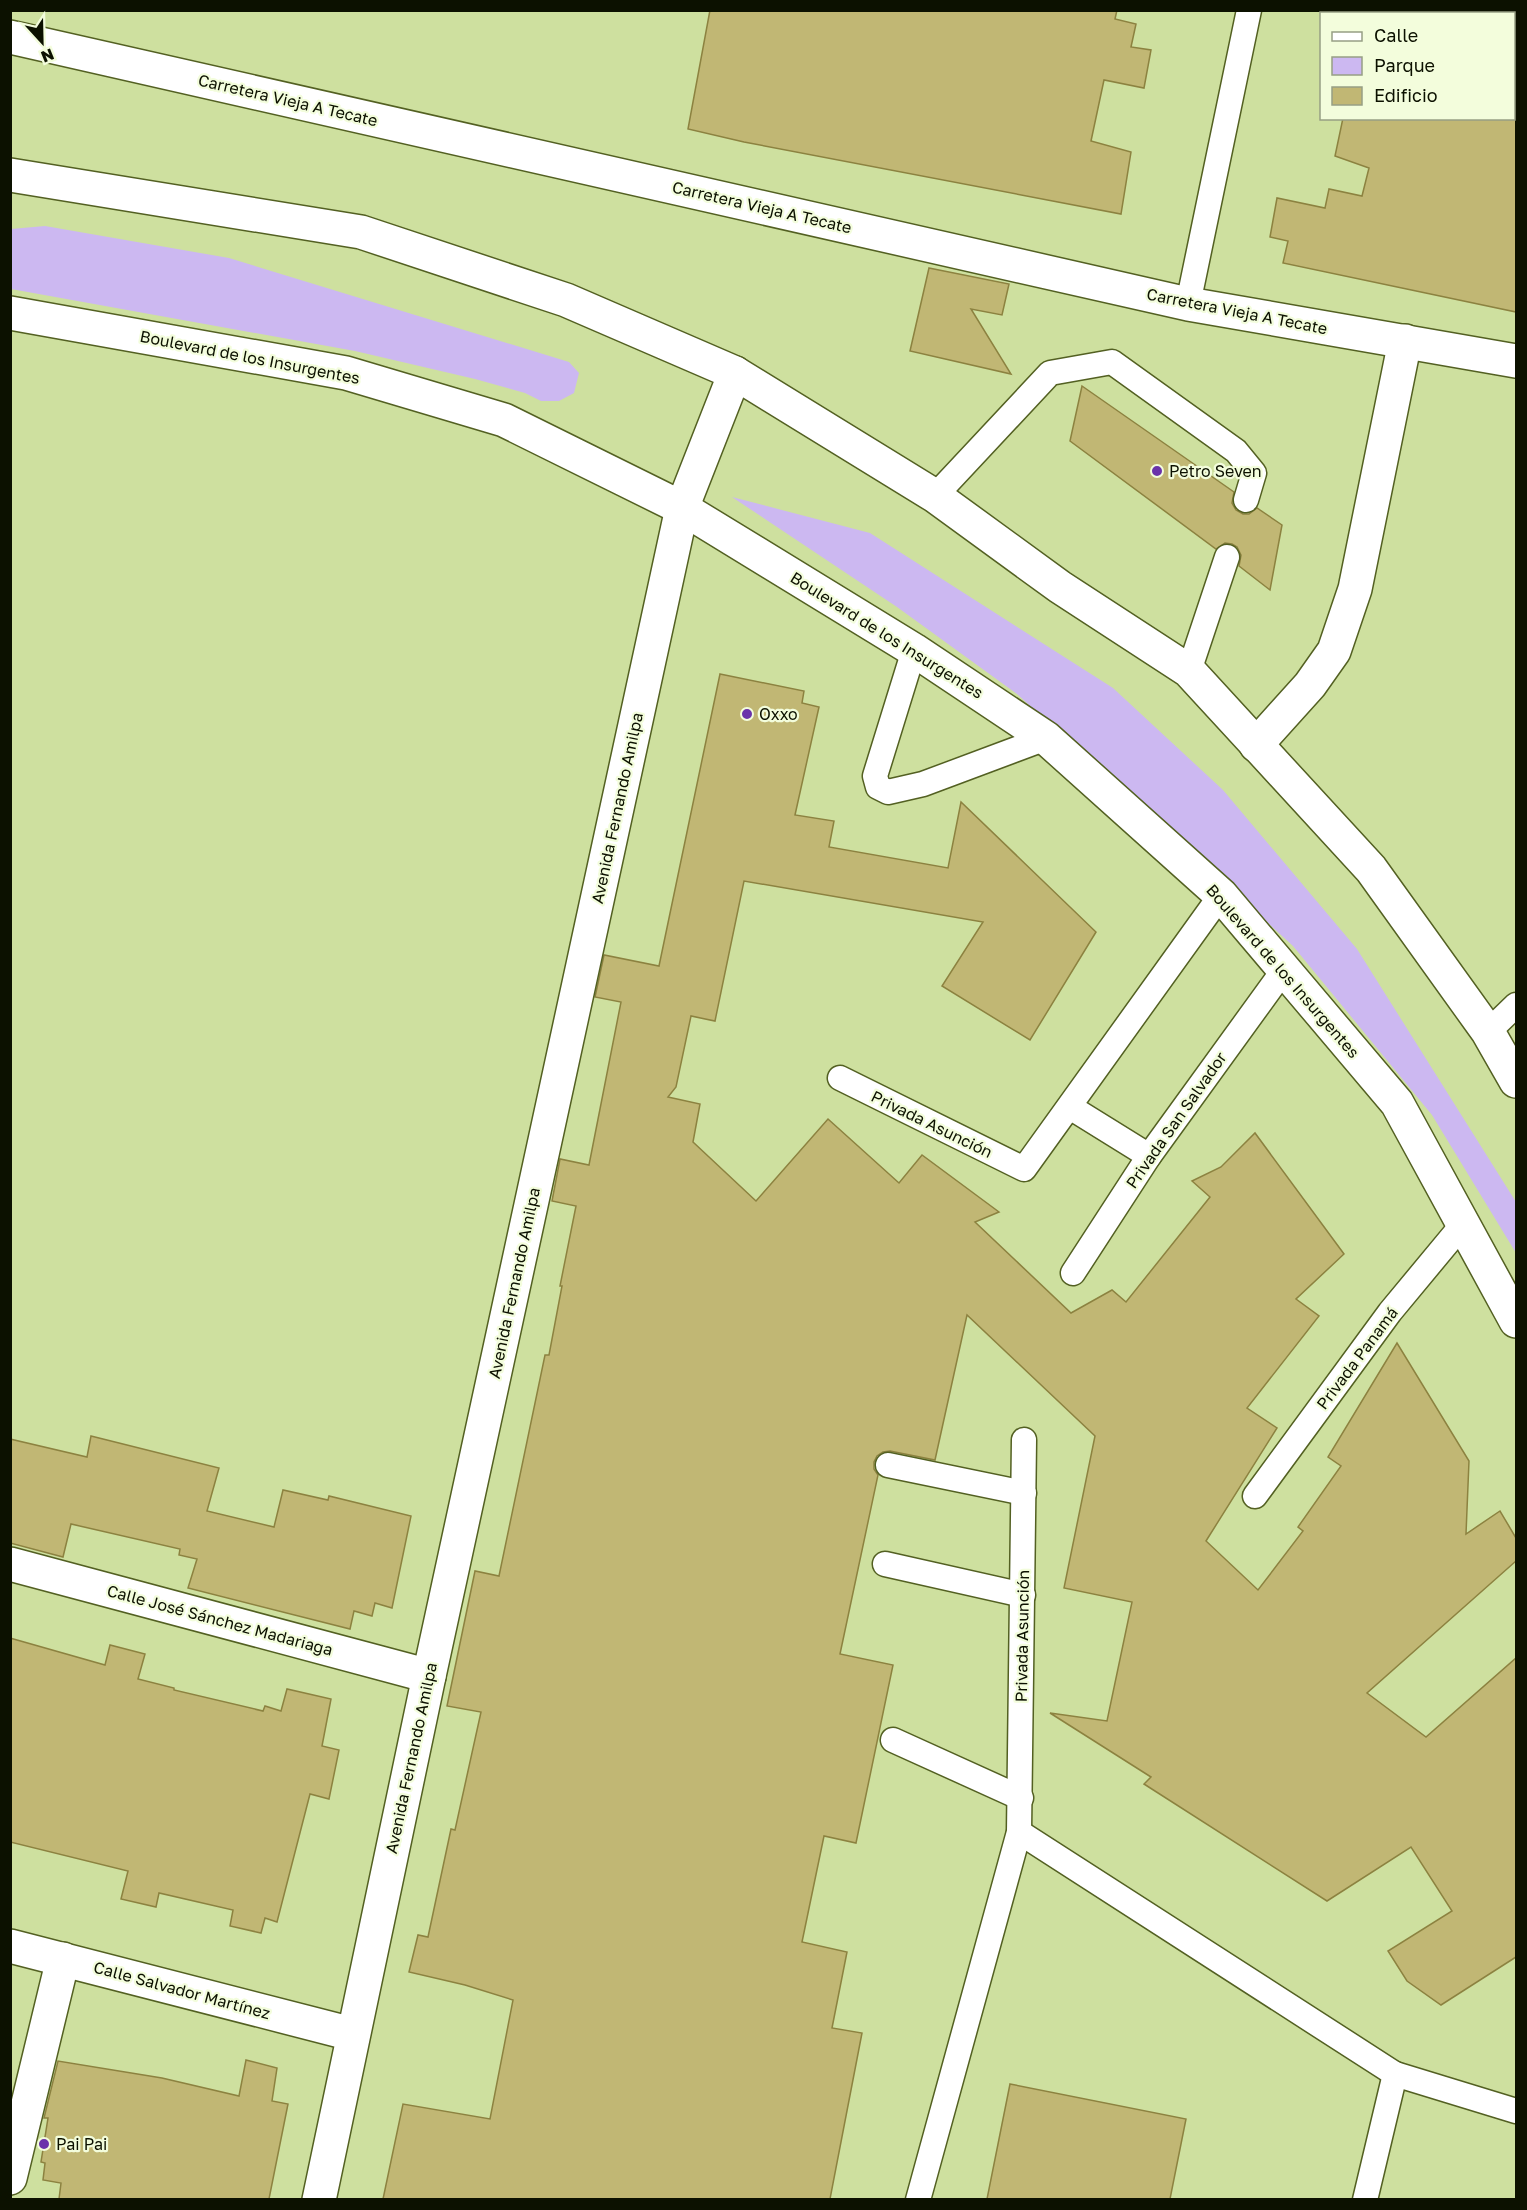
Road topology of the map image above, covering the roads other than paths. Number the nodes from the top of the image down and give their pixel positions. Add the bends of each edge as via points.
1 (1249, 10) edge
2 (10, 37) edge
3 (14, 173) edge
4 (1188, 304) junction
5 (10, 313) edge
6 (1405, 341) junction
7 (1516, 361) edge
8 (735, 373) junction
9 (934, 495) junction
10 (1246, 500) dead end
11 (682, 508) junction
12 (1227, 557) dead end
13 (914, 650) junction
14 (1189, 671) junction
15 (1046, 738) junction
16 (1256, 745) junction
17 (1221, 895) junction
18 (1283, 971) junction
19 (1516, 1005) edge
20 (1488, 1032) junction
21 (840, 1078) dead end
22 (1516, 1081) edge
23 (1070, 1107) junction
24 (1149, 1156) junction
25 (1463, 1224) junction
26 (1073, 1273) dead end
27 (1516, 1321) edge
28 (1024, 1440) dead end
29 (888, 1465) dead end
30 (1024, 1493) junction
31 (1255, 1496) dead end
32 (10, 1564) edge
33 (885, 1564) dead end
34 (1023, 1595) junction
35 (429, 1676) junction
36 (893, 1740) dead end
37 (1021, 1798) junction
38 (1019, 1832) junction
39 (10, 1946) edge
40 (63, 1959) junction
41 (352, 2034) junction
42 (1395, 2074) junction
43 (1516, 2110) edge
44 (10, 2178) edge
45 (319, 2199) edge
46 (918, 2199) edge
47 (1365, 2199) edge

1 - 4 lane
2 - 4 street, Carretera Vieja A Tecate
3 - 8 street via 361,232 566,300
4 - 6 street, Carretera Vieja A Tecate
5 - 11 street, Boulevard de los Insurgentes via 357,377 504,420
6 - 7 street, Carretera Vieja A Tecate
6 - 16 street via 1355,589 1334,651 1310,685
8 - 9 street
8 - 11 street, Avenida Fernando Amilpa
9 - 10 lane via 1050,373 1112,362 1236,451 1254,473
9 - 14 street via 1060,587
11 - 13 street, Boulevard de los Insurgentes
11 - 35 street, Avenida Fernando Amilpa
12 - 14 lane
13 - 15 street, Boulevard de los Insurgentes
13 - 15 lane via 875,776 878,787 888,792 923,784
14 - 16 street
15 - 17 street, Boulevard de los Insurgentes
16 - 20 street via 1371,869
17 - 18 street, Boulevard de los Insurgentes
17 - 23 lane
18 - 24 lane, Privada San Salvador
18 - 25 street, Boulevard de los Insurgentes via 1396,1103
19 - 20 lane
20 - 22 street
21 - 23 lane, Privada Asunción via 1024,1169
23 - 24 lane
24 - 26 lane, Privada San Salvador
25 - 27 street, Boulevard de los Insurgentes
25 - 31 lane, Privada Panamá via 1390,1312
28 - 30 lane, Privada Asunción
29 - 30 lane
30 - 34 lane, Privada Asunción
32 - 35 street, Calle José Sánchez Madariaga
33 - 34 lane
34 - 37 lane, Privada Asunción
35 - 41 street, Avenida Fernando Amilpa
36 - 37 lane
37 - 38 lane, Privada Asunción
38 - 42 lane
38 - 46 lane, Privada Asunción
39 - 40 street, Calle Salvador Martínez
40 - 41 street, Calle Salvador Martínez
40 - 44 street
41 - 45 street, Avenida Fernando Amilpa
42 - 43 lane
42 - 47 lane

